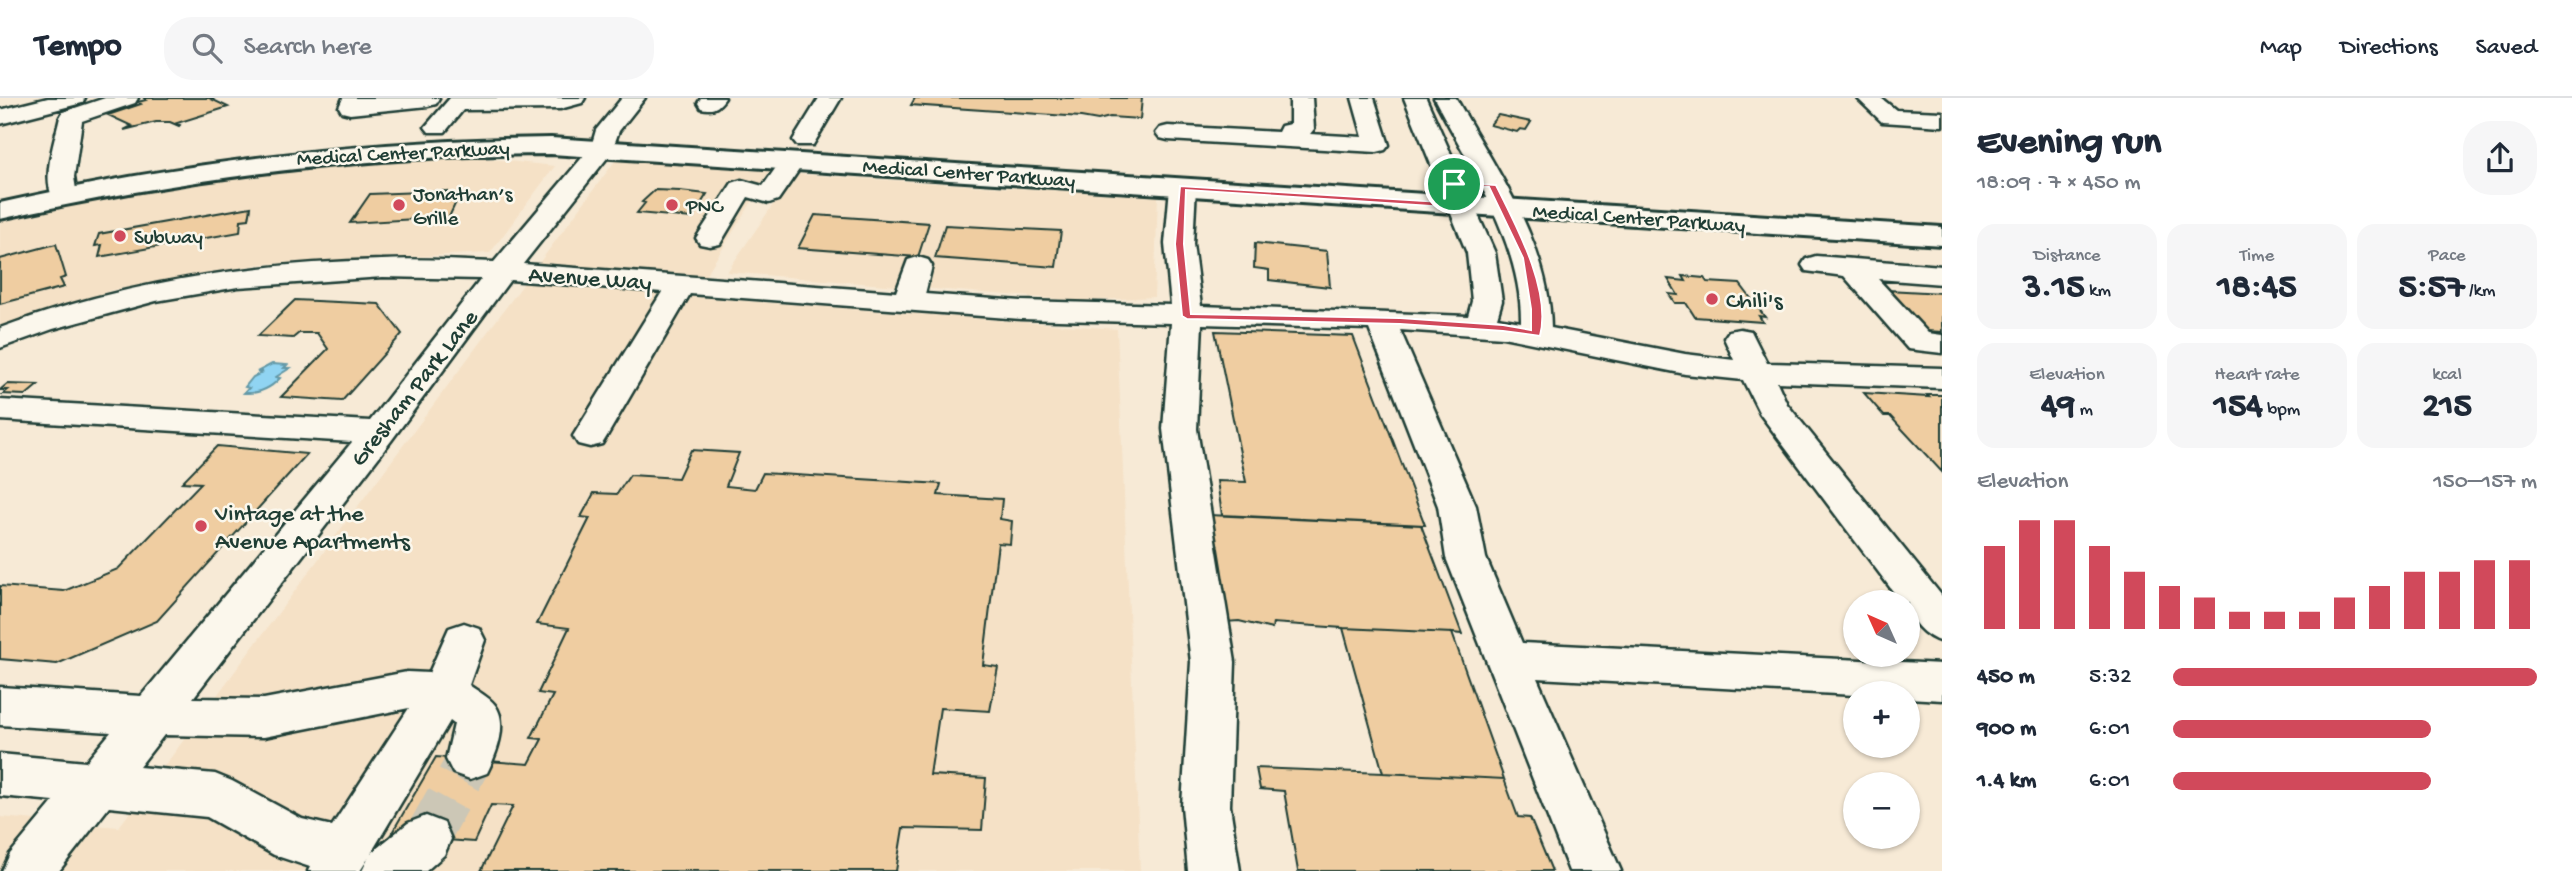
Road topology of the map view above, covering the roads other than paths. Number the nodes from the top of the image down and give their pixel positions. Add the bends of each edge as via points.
1 (74, 98) edge
2 (127, 98) edge
3 (354, 98) edge
4 (574, 98) edge
5 (634, 98) edge
6 (830, 98) edge
7 (1287, 98) edge
8 (1301, 98) edge
9 (1363, 98) edge
10 (1415, 98) edge
11 (1445, 98) edge
12 (1868, 98) edge
13 (1889, 98) edge
14 (429, 99) edge
15 (1941, 99) edge
16 (506, 101) edge
17 (0, 117) edge
18 (1912, 118) junction
19 (1942, 120) edge
20 (437, 127) junction
21 (1168, 134) dead end
22 (1289, 136) junction
23 (606, 139) junction
24 (1942, 142) edge
25 (799, 150) junction
26 (62, 186) junction
27 (1183, 187) junction
28 (741, 189) junction
29 (0, 191) edge
30 (1458, 195) junction
31 (803, 197) dead end
32 (1497, 197) junction
33 (0, 211) edge
34 (1942, 213) edge
35 (698, 236) dead end
36 (1942, 236) edge
37 (1816, 265) dead end
38 (918, 266) dead end
39 (1853, 268) junction
40 (502, 271) junction
41 (1942, 275) edge
42 (681, 284) junction
43 (908, 300) junction
44 (1187, 316) junction
45 (1381, 321) junction
46 (1480, 326) junction
47 (1536, 334) junction
48 (1927, 336) edge
49 (1740, 338) dead end
50 (0, 339) edge
51 (1942, 344) edge
52 (1758, 372) junction
53 (1942, 378) edge
54 (0, 410) edge
55 (379, 433) junction
56 (590, 436) dead end
57 (1942, 626) edge
58 (464, 640) dead end
59 (1509, 659) junction
60 (1942, 682) edge
61 (444, 691) junction
62 (0, 706) edge
63 (152, 716) junction
64 (470, 759) tunnel mouth
65 (0, 775) edge
66 (97, 785) junction
67 (426, 839) tunnel mouth
68 (339, 862) edge
69 (28, 871) edge
70 (388, 871) edge
71 (1214, 871) edge
72 (1595, 871) edge

1 - 17 street
2 - 26 street via 71,117
3 - 14 street via 350,107
4 - 16 street
5 - 23 street, Gresham Park Lane
6 - 25 street
7 - 22 street
8 - 22 street via 1302,130
9 - 22 street via 1377,145
10 - 30 street
11 - 32 street
12 - 18 street via 1890,117
13 - 15 street
14 - 16 street
16 - 20 street
18 - 19 street
18 - 24 street
20 - 23 main road, Medical Center Parkway
20 - 26 main road, Medical Center Parkway via 219,150
21 - 22 street
23 - 25 main road, Medical Center Parkway
23 - 26 main road, Medical Center Parkway via 333,153
23 - 40 street, Gresham Park Lane
25 - 27 main road, Medical Center Parkway
25 - 28 street
25 - 30 main road, Medical Center Parkway
26 - 29 main road, Medical Center Parkway
26 - 33 main road, Medical Center Parkway
27 - 30 main road, Medical Center Parkway
27 - 44 street via 1179,244
28 - 31 street
28 - 35 street via 719,239
30 - 32 main road, Medical Center Parkway
30 - 46 street via 1481,254 1487,301
32 - 34 main road, Medical Center Parkway
32 - 36 main road, Medical Center Parkway
32 - 47 street via 1527,258
37 - 39 lane
38 - 43 lane
39 - 41 lane
39 - 48 street
40 - 42 street, Avenue Way
40 - 50 street, Avenue Way via 383,268 238,278 152,293
40 - 55 street, Gresham Park Lane
42 - 43 street, Avenue Way
42 - 56 street
43 - 44 street, Avenue Way via 1021,310
44 - 45 street, Avenue Way
44 - 71 street via 1180,429 1213,662 1206,806
45 - 46 street, Avenue Way
45 - 59 street via 1457,506 1466,558
46 - 47 street, Avenue Way
47 - 52 street, Avenue Way via 1685,364
48 - 51 street via 1919,342
49 - 52 street
52 - 53 street, Avenue Way
52 - 57 street via 1772,407
54 - 55 street
55 - 63 street, Gresham Park Lane
58 - 61 street
59 - 60 street
59 - 72 street
61 - 63 street via 407,690 264,718
61 - 64 street via 478,716
61 - 68 street
62 - 63 street
63 - 66 street, Gresham Park Lane
65 - 66 street
66 - 68 street via 215,796
66 - 69 street, Gresham Park Lane
67 - 70 street

